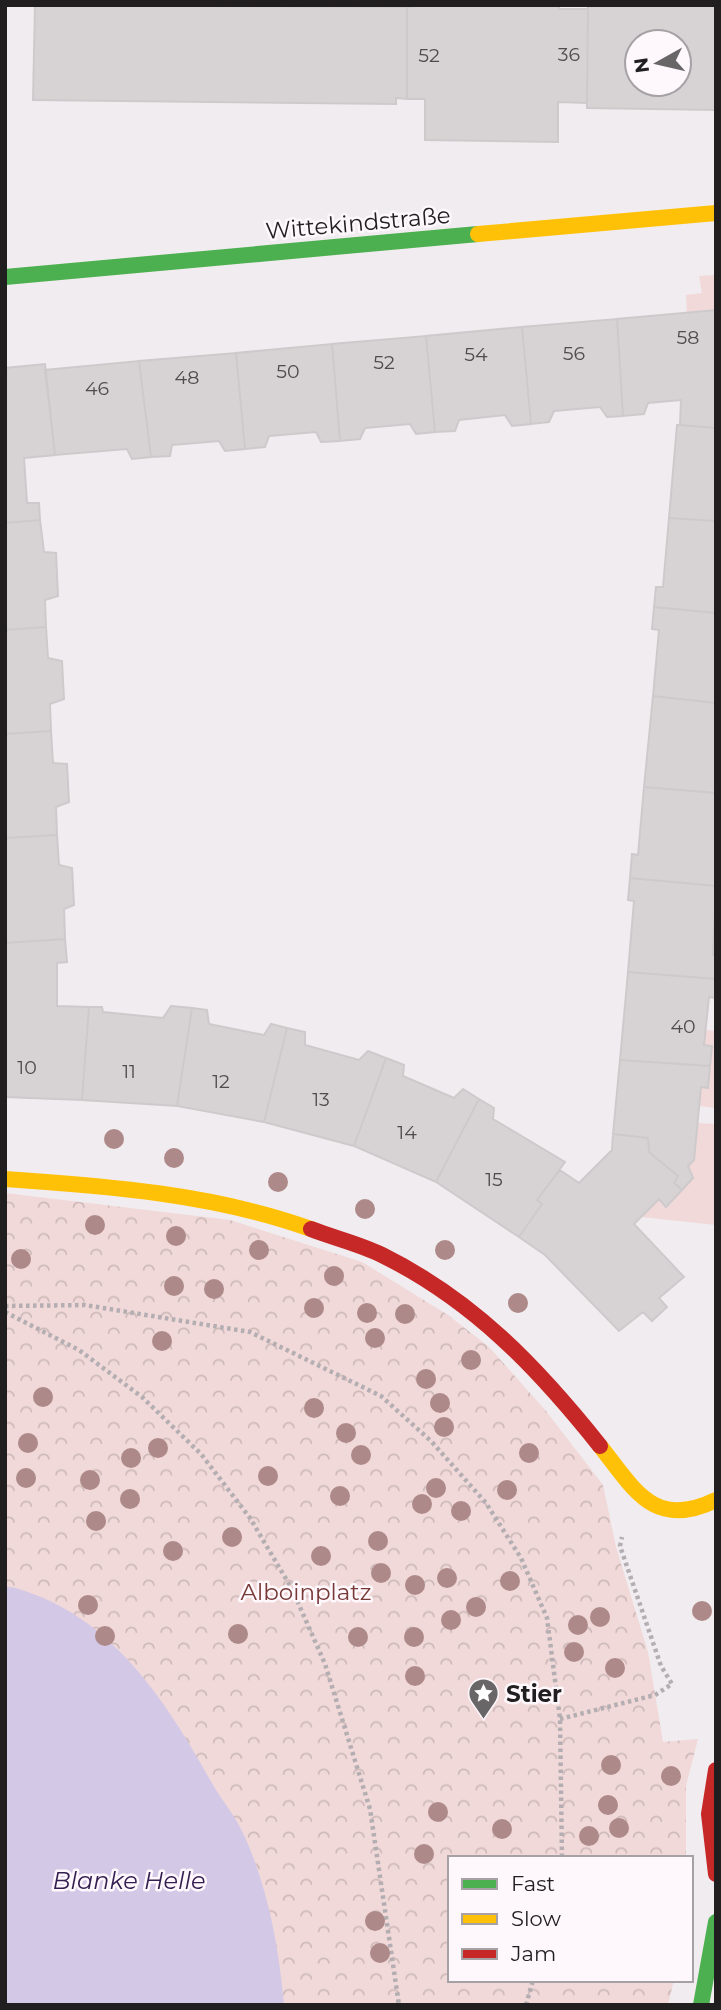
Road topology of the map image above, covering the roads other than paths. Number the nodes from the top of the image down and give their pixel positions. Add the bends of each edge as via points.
1 (716, 214) edge
2 (5, 277) edge
3 (5, 1179) edge
4 (716, 1500) edge
5 (716, 1770) edge
6 (716, 1874) edge
7 (716, 1923) edge
8 (701, 2005) edge

1 - 2 street, Wittekindstraße
3 - 4 street via 92,1185 196,1200 277,1217 380,1254 457,1298 511,1344 660,1510 695,1510
5 - 6 street via 709,1814
7 - 8 street

